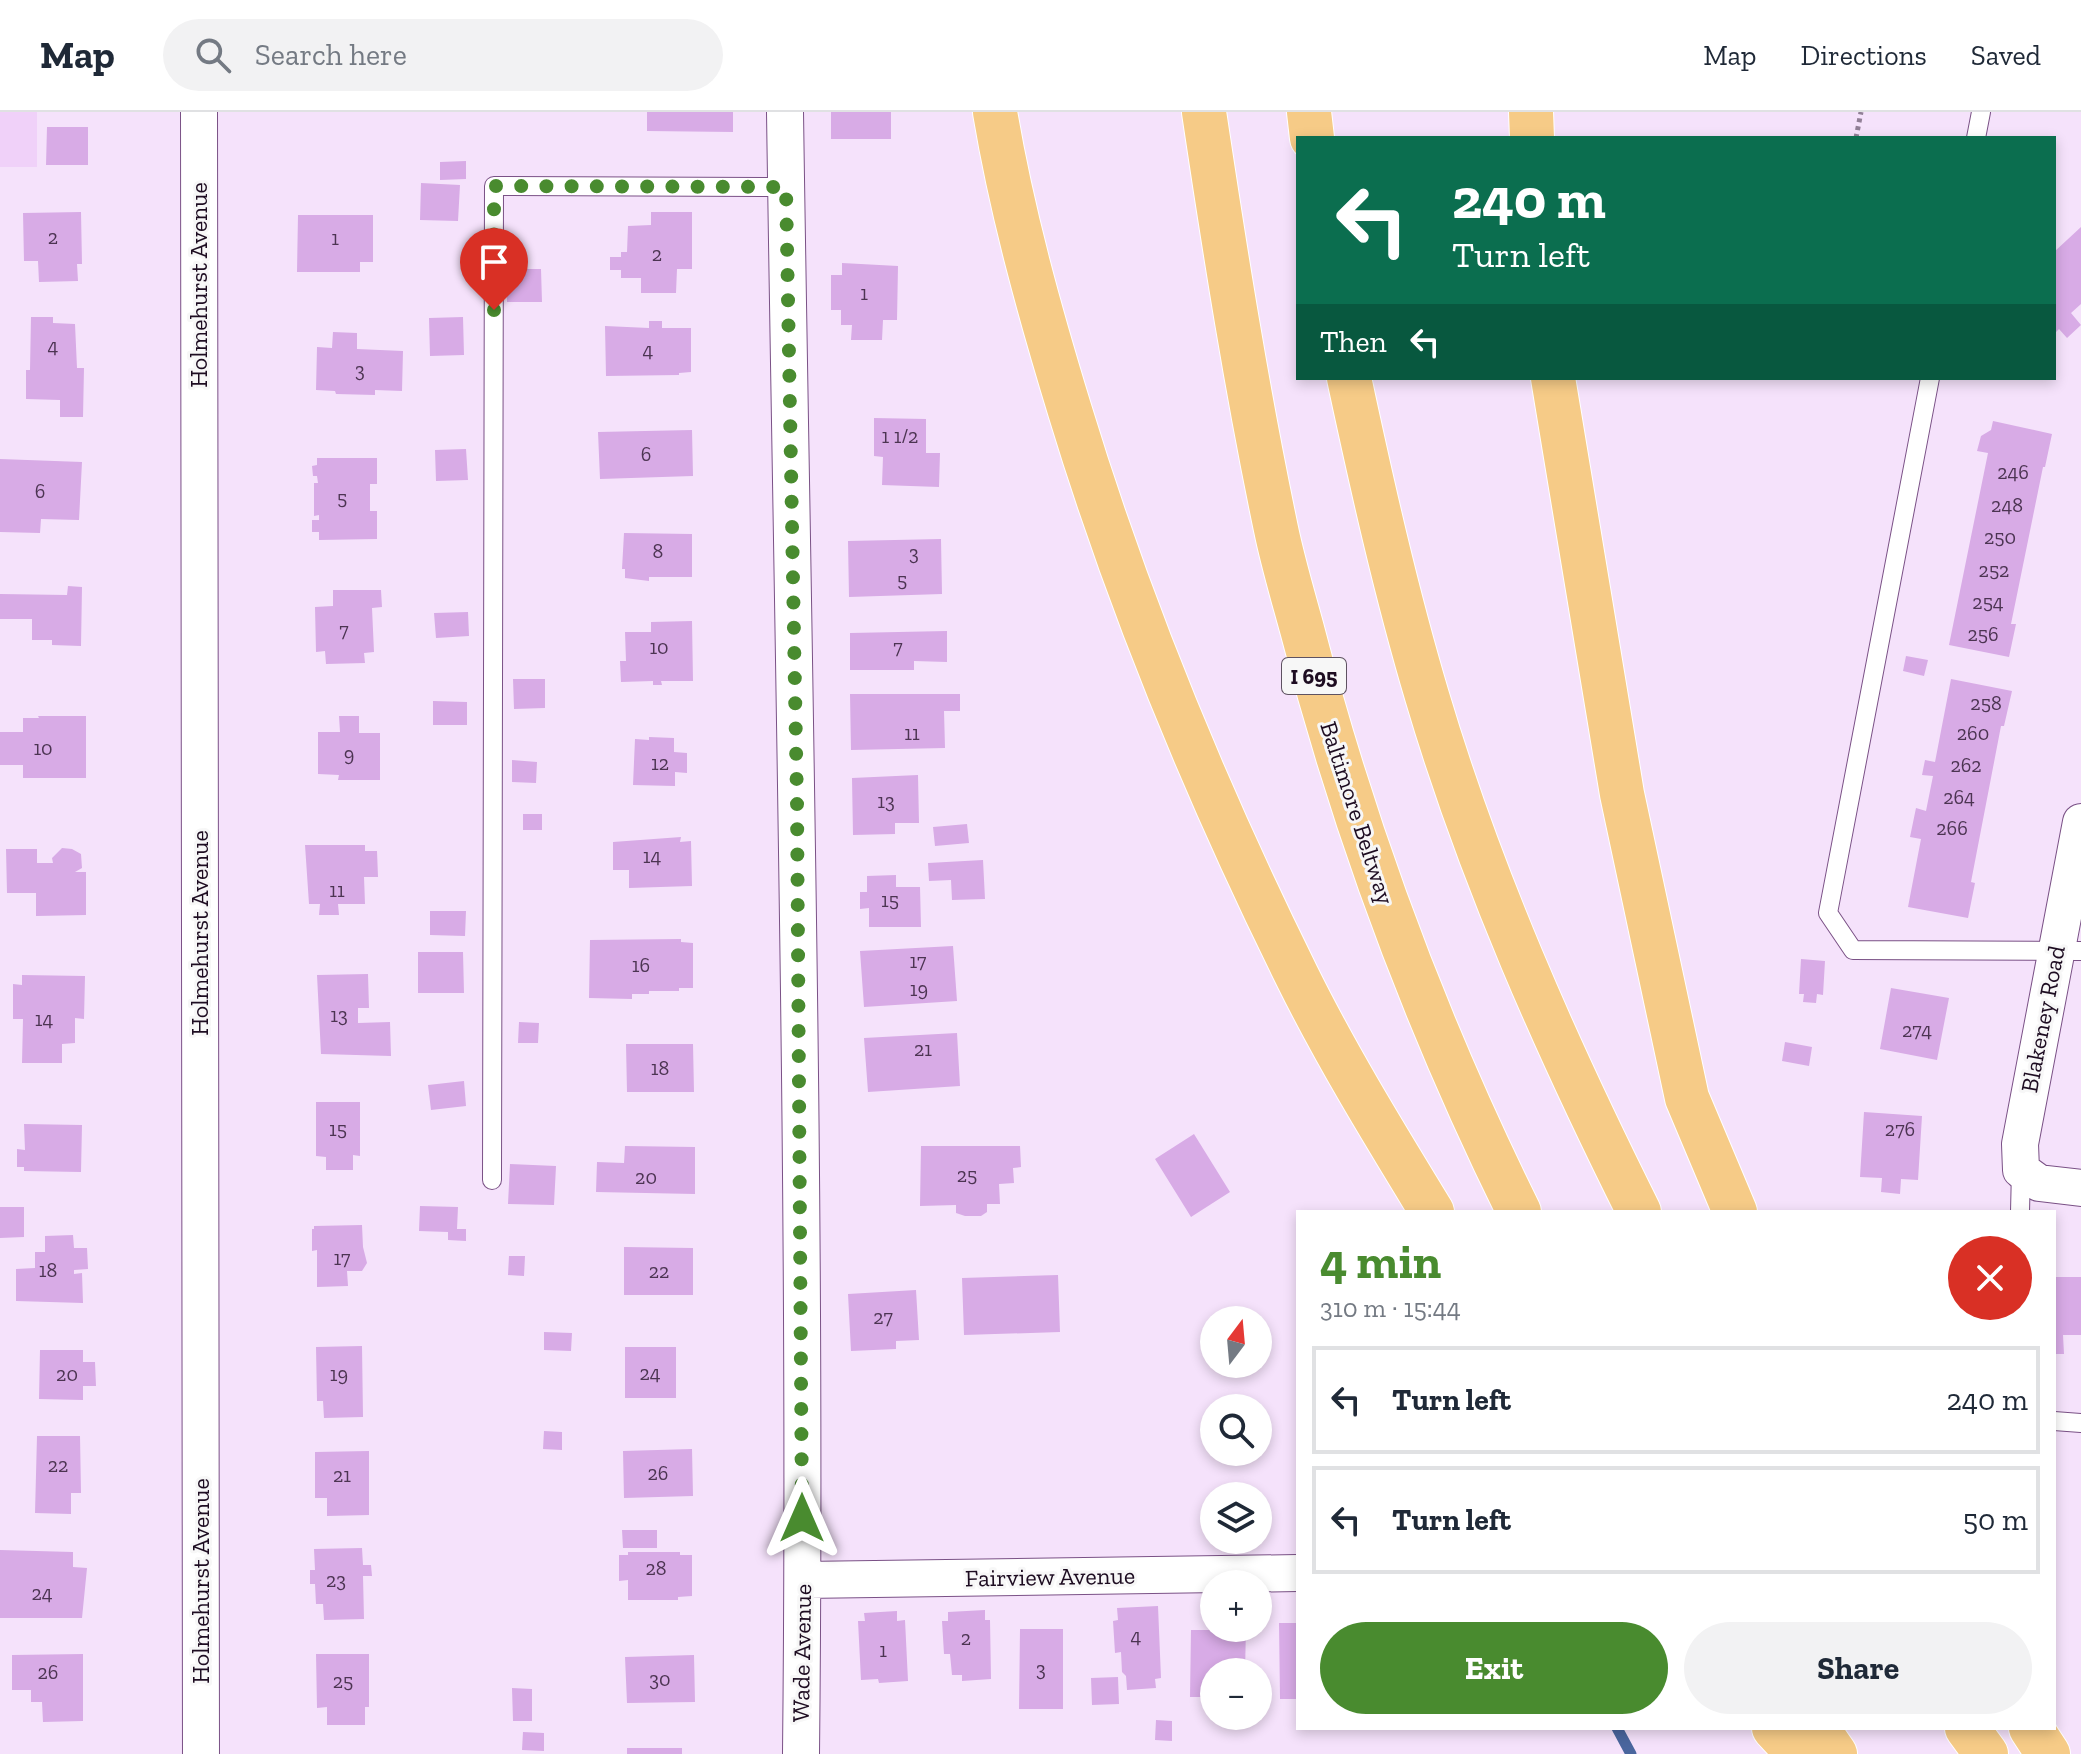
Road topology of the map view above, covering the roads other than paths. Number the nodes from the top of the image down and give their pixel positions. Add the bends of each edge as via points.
1 (199, 112) edge
2 (785, 112) edge
3 (995, 112) edge
4 (1204, 112) edge
5 (1309, 112) edge
6 (1531, 112) edge
7 (1981, 112) edge
8 (1312, 136) edge
9 (1532, 136) edge
10 (1976, 136) edge
11 (786, 187) junction
12 (1349, 380) edge
13 (1553, 380) edge
14 (1930, 380) edge
15 (2081, 822) edge
16 (2068, 951) edge
17 (2021, 1170) junction
18 (492, 1180) dead end
19 (2081, 1188) edge
20 (1431, 1210) edge
21 (1518, 1210) edge
22 (1638, 1210) edge
23 (1734, 1210) edge
24 (2020, 1210) edge
25 (2056, 1421) edge
26 (2081, 1423) edge
27 (1296, 1573) edge
28 (803, 1580) junction
29 (1776, 1730) edge
30 (1818, 1730) edge
31 (1968, 1730) edge
32 (2032, 1730) edge
33 (201, 1754) edge
34 (801, 1754) edge
35 (1798, 1754) edge
36 (1835, 1754) edge
37 (1986, 1754) edge
38 (2048, 1754) edge

1 - 33 street, Holmehurst Avenue
2 - 11 street, Wade Avenue
3 - 20 highway via 1039,310 1131,598 1298,977
4 - 21 highway, Baltimore Beltway / I 695 via 1234,308 1277,532 1327,725 1397,935 1477,1128
5 - 8 highway
6 - 9 highway
7 - 10 lane
11 - 18 lane via 494,186
11 - 28 street, Wade Avenue
12 - 22 highway via 1427,697 1495,894 1572,1078
13 - 23 highway via 1622,794 1683,1083
14 - 16 lane via 1828,913 1853,950
15 - 16 street, Blakeney Road
16 - 17 street, Blakeney Road via 2020,1144
17 - 19 street via 2039,1183
17 - 24 lane
25 - 26 lane
27 - 28 street, Fairview Avenue
28 - 34 street, Wade Avenue
29 - 35 highway
30 - 36 highway
31 - 37 highway
32 - 38 highway

